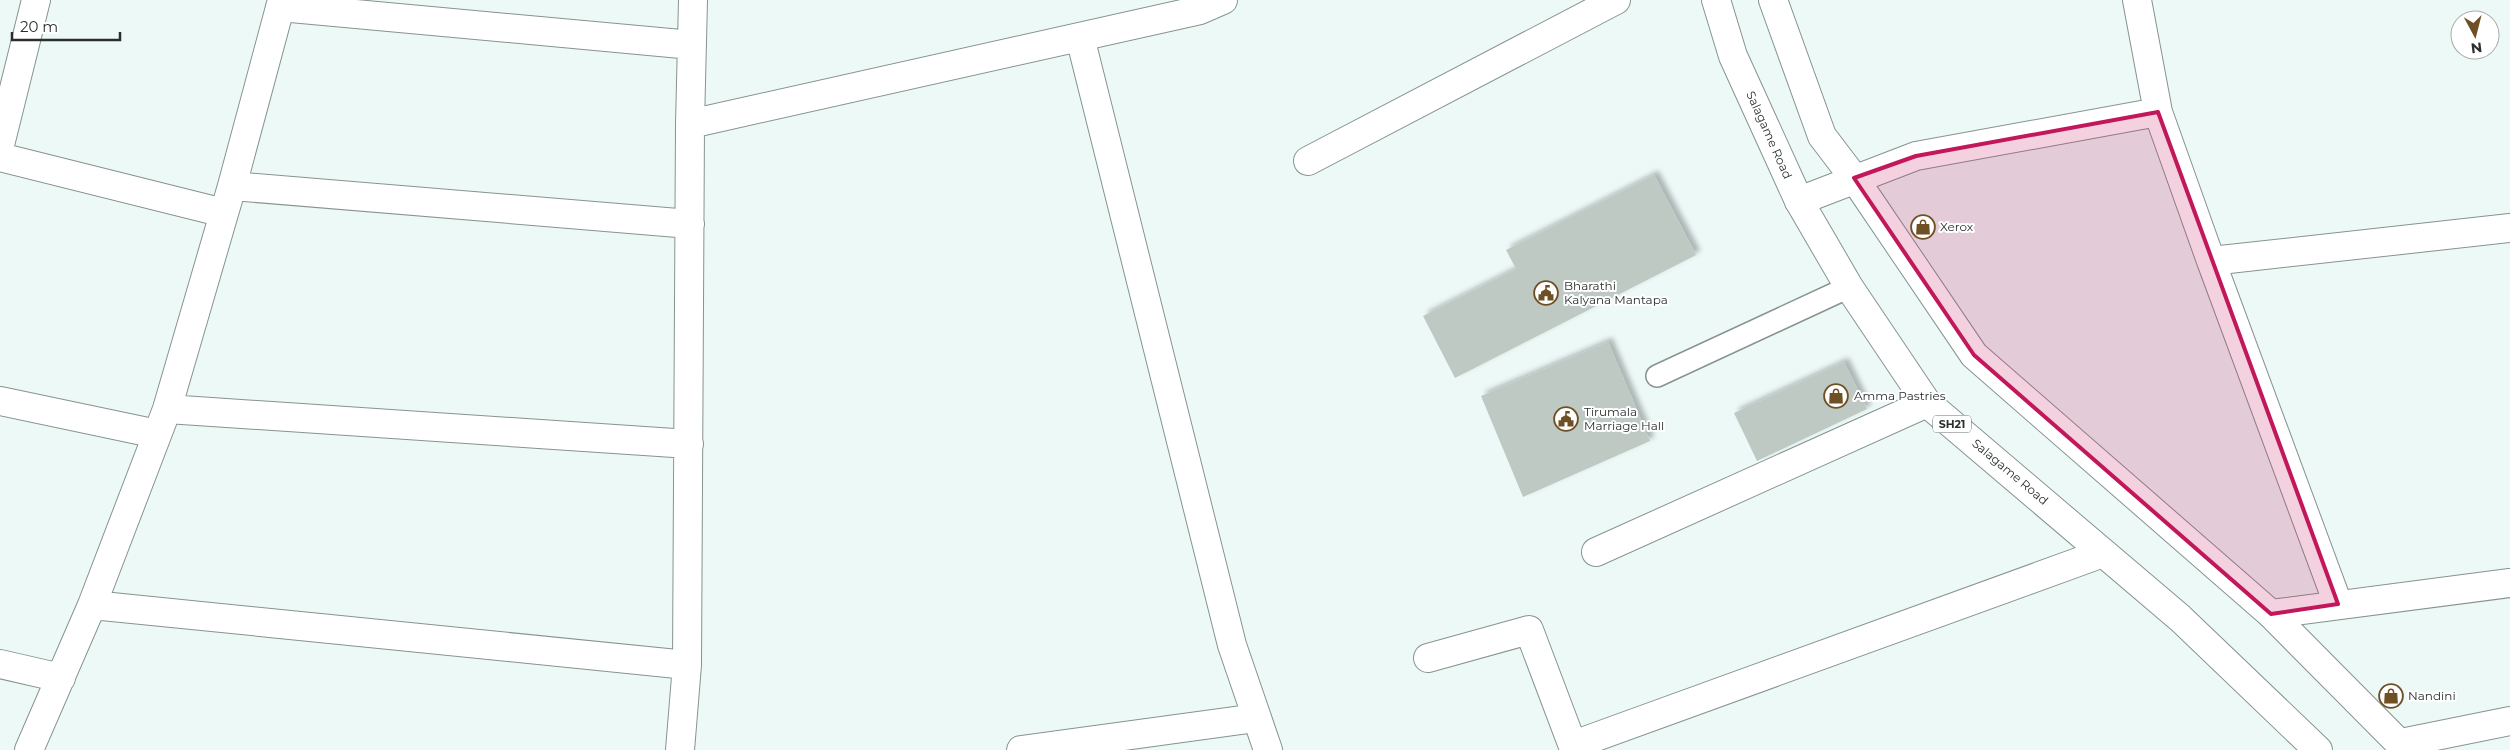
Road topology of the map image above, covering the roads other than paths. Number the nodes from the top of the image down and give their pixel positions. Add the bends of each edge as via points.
1 (36, 0) edge
2 (693, 0) edge
3 (1223, 0) edge
4 (1616, 0) edge
5 (1716, 0) edge
6 (1774, 0) edge
7 (2137, 0) edge
8 (281, 4) edge
9 (1080, 36) junction
10 (692, 45) junction
11 (2158, 112) junction
12 (690, 124) junction
13 (0, 145) edge
14 (0, 157) edge
15 (1308, 161) dead end
16 (1854, 178) junction
17 (232, 186) junction
18 (1799, 201) junction
19 (224, 212) junction
20 (690, 224) junction
21 (2510, 228) edge
22 (2211, 261) junction
23 (1849, 287) junction
24 (1657, 376) dead end
25 (0, 401) edge
26 (1927, 403) junction
27 (167, 409) junction
28 (157, 434) junction
29 (689, 444) junction
30 (1596, 552) dead end
31 (2104, 553) junction
32 (2510, 583) edge
33 (2338, 604) junction
34 (92, 605) junction
35 (2271, 614) junction
36 (1428, 658) dead end
37 (0, 664) edge
38 (687, 665) junction
39 (61, 678) junction
40 (1256, 718) junction
41 (2510, 721) edge
42 (2404, 747) edge
43 (1574, 749) edge
44 (29, 750) edge
45 (680, 750) edge
46 (1021, 750) edge
47 (1268, 750) edge
48 (2318, 750) edge

1 - 13 street
2 - 10 street
3 - 9 street via 1200,10
4 - 15 street
5 - 18 street, Salagame Road / SH21 via 1733,56
6 - 16 street via 1822,136
7 - 11 street
8 - 10 street
8 - 17 street
9 - 12 street
9 - 40 street via 1232,645
10 - 12 street
11 - 16 street via 1916,156
11 - 22 street
12 - 20 street
14 - 19 street
16 - 18 street
16 - 35 street via 1974,355
17 - 19 street
17 - 20 street
18 - 23 street, Salagame Road / SH21
19 - 27 street
20 - 29 street
21 - 22 street
22 - 33 street
23 - 24 lane
23 - 26 street, Salagame Road / SH21
25 - 28 street
26 - 30 street
26 - 31 street, Salagame Road / SH21
27 - 28 street
27 - 29 street
28 - 34 street
29 - 38 street
31 - 43 street via 1582,742
31 - 48 street, Salagame Road / SH21 via 2180,618
32 - 33 street
33 - 35 street
34 - 38 street
34 - 39 street
35 - 42 street
36 - 43 street via 1529,630
37 - 39 street
38 - 45 street
39 - 44 street
40 - 46 street
40 - 47 street
41 - 42 street

